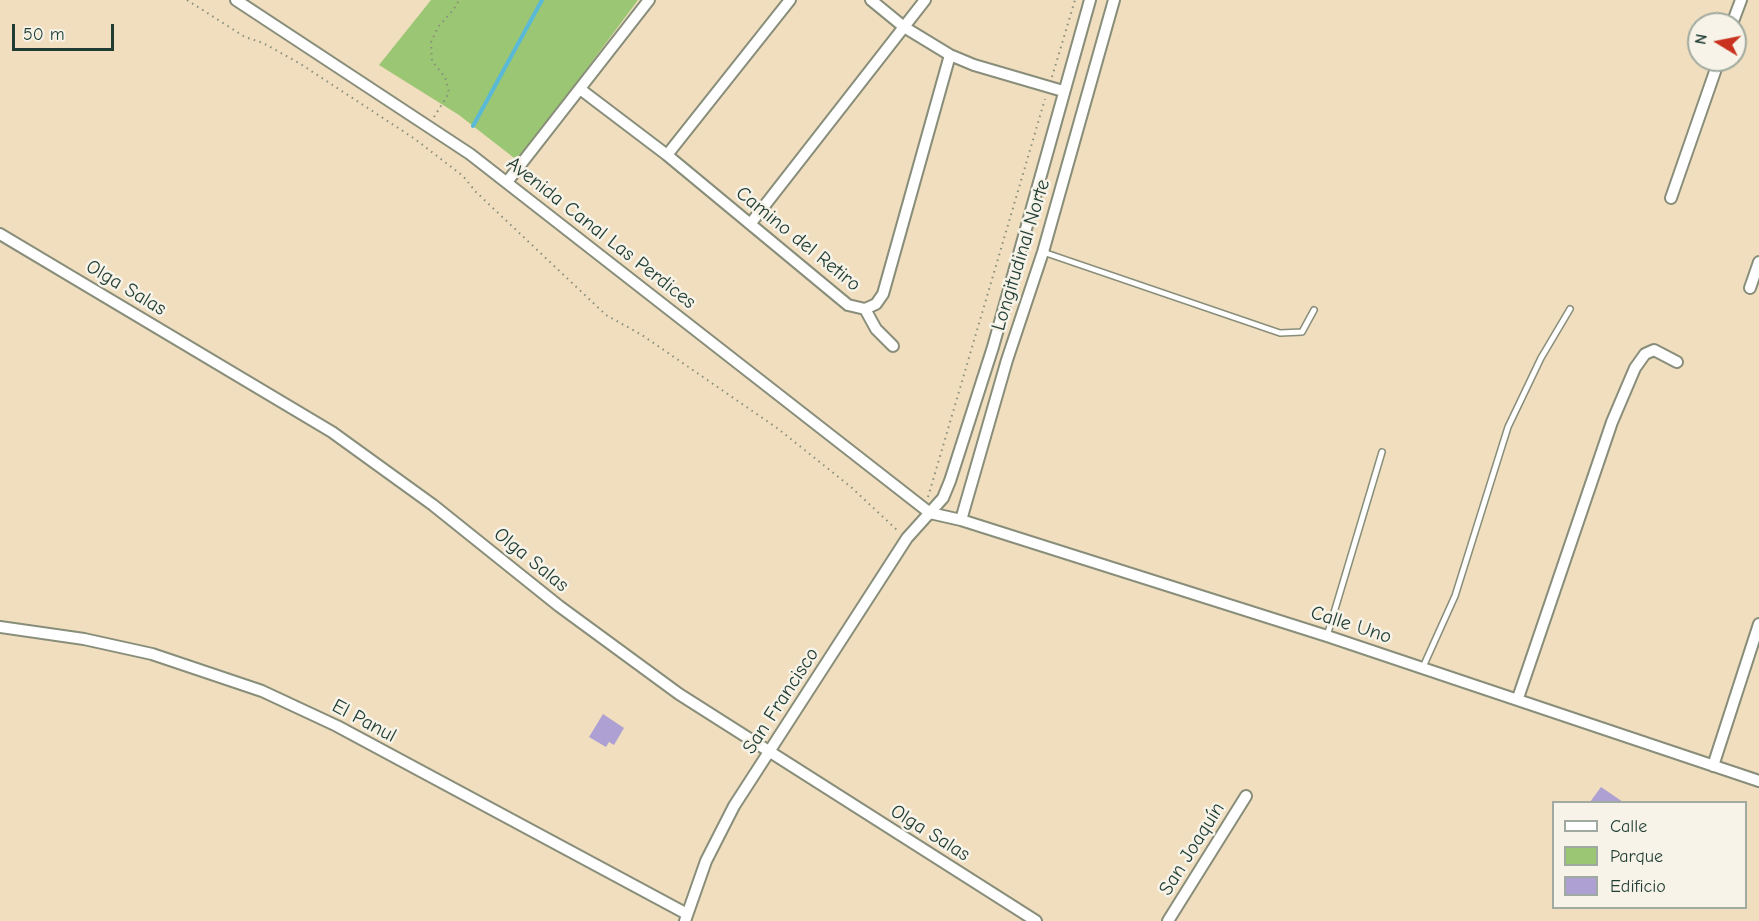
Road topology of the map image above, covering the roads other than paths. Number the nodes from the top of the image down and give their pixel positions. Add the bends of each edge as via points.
1 (236, 0) edge
2 (650, 0) edge
3 (790, 0) edge
4 (871, 0) edge
5 (925, 0) edge
6 (1090, 0) edge
7 (1114, 0) edge
8 (904, 27) junction
9 (950, 55) junction
10 (1715, 72) edge
11 (580, 89) junction
12 (1063, 91) junction
13 (667, 155) junction
14 (507, 182) junction
15 (1671, 198) dead end
16 (751, 223) junction
17 (0, 234) edge
18 (1042, 252) junction
19 (1759, 262) edge
20 (1750, 288) dead end
21 (865, 309) junction
22 (1570, 309) dead end
23 (1314, 310) dead end
24 (893, 346) dead end
25 (1677, 362) dead end
26 (1382, 452) dead end
27 (926, 510) junction
28 (961, 520) junction
29 (1759, 624) edge
30 (0, 627) edge
31 (1327, 636) junction
32 (1424, 667) junction
33 (1518, 698) junction
34 (770, 753) junction
35 (1713, 766) junction
36 (1759, 781) edge
37 (1246, 796) dead end
38 (686, 918) edge
39 (1036, 921) edge
40 (1168, 921) edge

1 - 14 street, Avenida Canal Las Perdices via 429,125
2 - 11 street
3 - 13 street
4 - 8 street
5 - 8 street
6 - 12 street, Longitudinal Norte
7 - 18 street, Longitudinal Norte
8 - 9 street
8 - 16 street
9 - 12 street
9 - 21 street, Camino del Retiro via 883,294 876,304
10 - 15 street
11 - 13 street, Camino del Retiro
11 - 14 street
12 - 27 street, Longitudinal Norte via 993,347 950,481 943,498
13 - 16 street, Camino del Retiro
14 - 27 street, Avenida Canal Las Perdices
16 - 21 street, Camino del Retiro via 848,305
17 - 34 street, Olga Salas via 332,432 433,505 639,666
18 - 23 lane via 1280,333 1302,332
18 - 28 street, Longitudinal Norte
19 - 20 street
21 - 24 street via 876,329
22 - 32 lane via 1508,427 1455,596
25 - 33 street via 1654,351 1645,354 1635,368 1612,422
26 - 31 lane
27 - 28 street, Calle Uno
27 - 34 street, San Francisco
28 - 31 street, Calle Uno
29 - 35 street
30 - 38 street, El Panul via 140,651 262,691 337,726
31 - 32 street, Calle Uno
32 - 33 street, Calle Uno
33 - 35 street, Calle Uno
34 - 38 street, San Francisco via 719,834
34 - 39 street, Olga Salas
35 - 36 street, Calle Uno
37 - 40 street, San Joaquín

